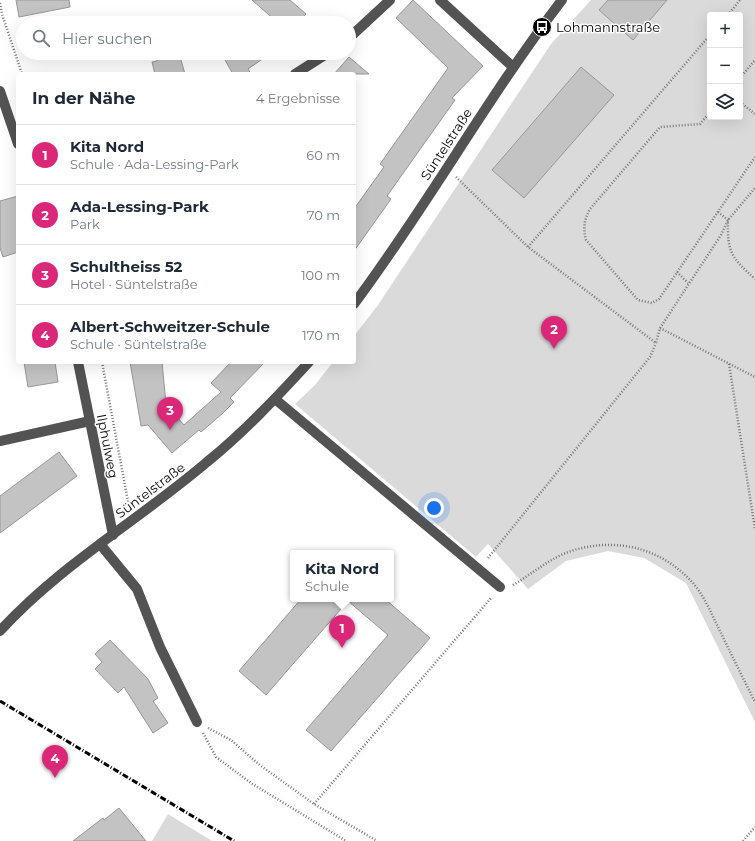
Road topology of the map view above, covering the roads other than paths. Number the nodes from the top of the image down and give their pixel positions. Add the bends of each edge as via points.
1 (390, 0) edge
2 (440, 0) edge
3 (562, 0) edge
4 (356, 32) edge
5 (317, 60) edge
6 (513, 67) junction
7 (298, 72) edge
8 (0, 91) edge
9 (16, 138) edge
10 (356, 301) edge
11 (78, 364) edge
12 (307, 364) edge
13 (275, 399) junction
14 (90, 421) junction
15 (0, 441) edge
16 (113, 534) junction
17 (100, 544) junction
18 (500, 588) road end
19 (0, 631) edge
20 (197, 722) road end

1 - 4 street
2 - 6 street
3 - 6 street, Süntelstraße
5 - 7 street
6 - 10 street, Süntelstraße
8 - 9 street
11 - 14 street, Ilphulweg
12 - 13 street, Süntelstraße
13 - 16 street, Süntelstraße via 208,462
13 - 18 street
14 - 15 street
14 - 16 street, Ilphulweg
16 - 17 street, Süntelstraße
17 - 19 street, Süntelstraße via 24,605
17 - 20 street via 137,589 160,647

